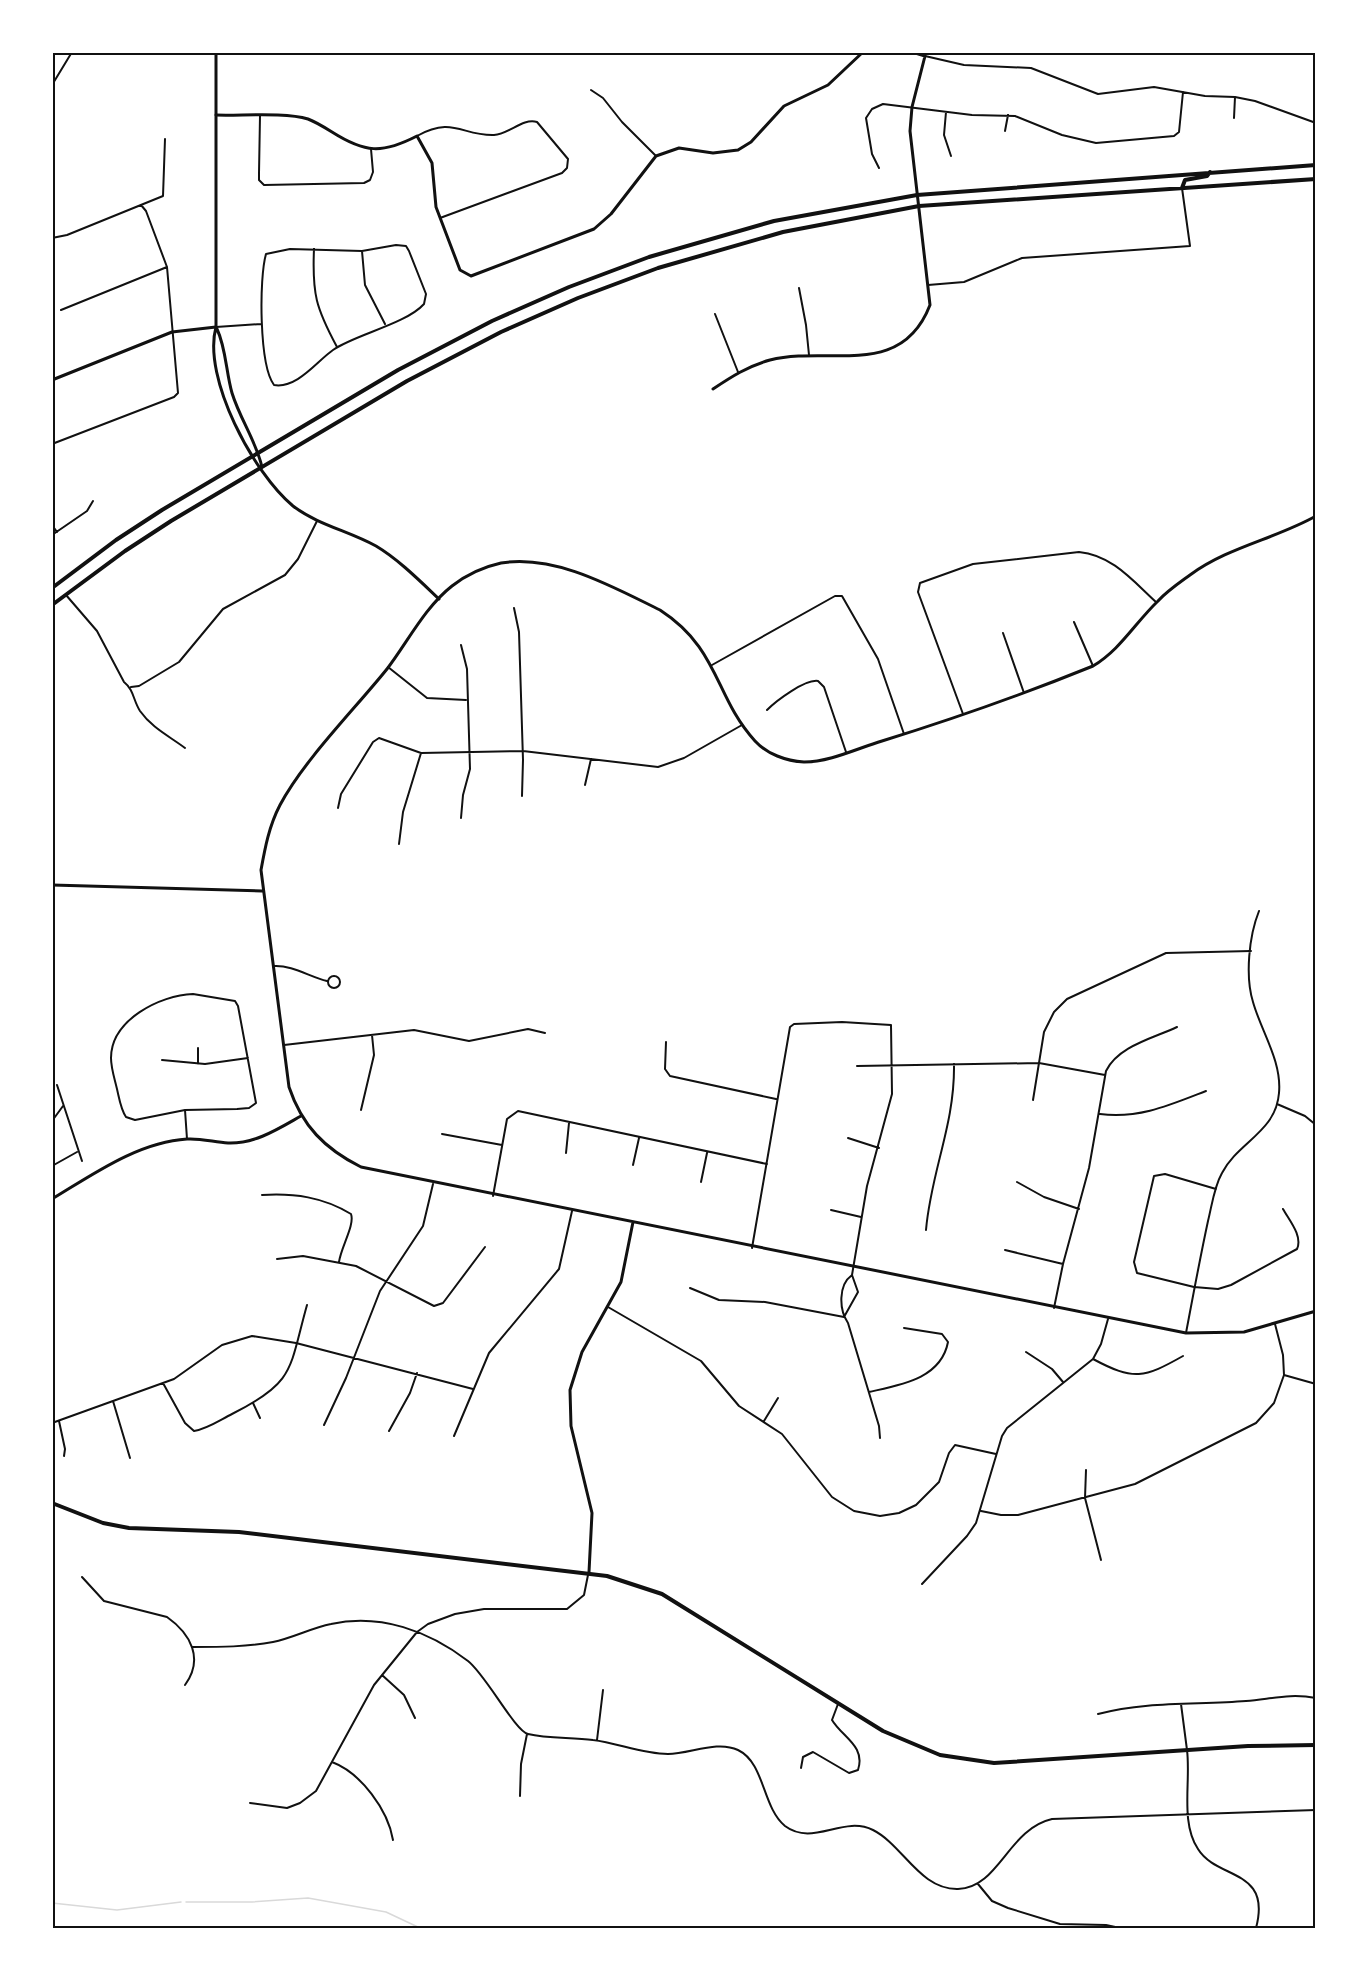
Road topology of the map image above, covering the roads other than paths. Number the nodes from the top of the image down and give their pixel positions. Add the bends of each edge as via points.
1 (72, 52) edge
2 (216, 52) edge
3 (863, 52) edge
4 (912, 52) edge
5 (925, 56) junction
6 (52, 85) edge
7 (591, 90) dead end
8 (1183, 92) junction
9 (1235, 98) junction
10 (912, 107) junction
11 (946, 112) junction
12 (1008, 115) junction
13 (216, 116) junction
14 (260, 116) junction
15 (1234, 117) dead end
16 (1316, 123) edge
17 (1005, 131) dead end
18 (417, 136) junction
19 (165, 139) dead end
20 (371, 149) junction
21 (656, 156) junction
22 (951, 156) dead end
23 (1316, 165) edge
24 (879, 168) dead end
25 (1210, 172) junction
26 (1316, 179) edge
27 (1182, 188) junction
28 (917, 195) junction
29 (141, 205) junction
30 (919, 206) junction
31 (440, 218) junction
32 (52, 238) edge
33 (314, 249) junction
34 (362, 251) junction
35 (167, 267) junction
36 (928, 285) junction
37 (799, 288) dead end
38 (60, 310) dead end
39 (715, 314) dead end
40 (262, 324) junction
41 (386, 326) junction
42 (216, 327) junction
43 (172, 332) junction
44 (337, 347) junction
45 (809, 355) junction
46 (738, 372) junction
47 (52, 380) edge
48 (713, 389) dead end
49 (52, 444) edge
50 (259, 453) junction
51 (253, 456) junction
52 (262, 468) junction
53 (93, 501) dead end
54 (1316, 516) edge
55 (317, 521) junction
56 (52, 525) edge
57 (57, 532) junction
58 (52, 535) edge
59 (52, 588) edge
60 (66, 595) junction
61 (439, 599) junction
62 (1156, 602) junction
63 (52, 605) edge
64 (514, 608) dead end
65 (1074, 622) dead end
66 (1003, 633) dead end
67 (461, 645) dead end
68 (712, 665) junction
69 (1093, 666) junction
70 (388, 667) junction
71 (131, 687) junction
72 (1024, 693) junction
73 (466, 700) junction
74 (767, 711) dead end
75 (963, 714) junction
76 (742, 725) junction
77 (904, 734) junction
78 (185, 748) dead end
79 (523, 751) junction
80 (846, 752) junction
81 (421, 753) junction
82 (468, 753) junction
83 (591, 759) junction
84 (585, 785) dead end
85 (522, 796) dead end
86 (338, 808) dead end
87 (461, 818) dead end
88 (399, 844) dead end
89 (52, 885) edge
90 (262, 891) junction
91 (1259, 911) dead end
92 (1251, 951) junction
93 (274, 966) junction
94 (327, 981) junction
95 (1177, 1026) dead end
96 (544, 1033) dead end
97 (372, 1035) junction
98 (666, 1042) dead end
99 (284, 1045) junction
100 (198, 1048) dead end
101 (248, 1058) junction
102 (162, 1060) dead end
103 (1040, 1063) junction
104 (198, 1064) junction
105 (954, 1064) junction
106 (893, 1065) junction
107 (857, 1066) dead end
108 (1105, 1075) junction
109 (57, 1085) dead end
110 (1206, 1091) dead end
111 (776, 1099) junction
112 (1033, 1100) dead end
113 (1277, 1104) junction
114 (63, 1106) junction
115 (185, 1110) junction
116 (361, 1110) dead end
117 (1100, 1114) junction
118 (301, 1116) junction
119 (52, 1121) edge
120 (569, 1123) junction
121 (1316, 1125) edge
122 (441, 1134) dead end
123 (639, 1138) junction
124 (848, 1138) dead end
125 (187, 1139) junction
126 (502, 1145) junction
127 (879, 1148) junction
128 (77, 1152) junction
129 (566, 1153) dead end
130 (707, 1153) junction
131 (82, 1161) dead end
132 (767, 1164) junction
133 (633, 1165) dead end
134 (52, 1166) edge
135 (701, 1182) dead end
136 (1017, 1182) dead end
137 (433, 1184) junction
138 (1215, 1189) junction
139 (262, 1195) dead end
140 (493, 1196) junction
141 (52, 1199) edge
142 (1079, 1209) junction
143 (1283, 1209) dead end
144 (831, 1210) dead end
145 (572, 1211) junction
146 (861, 1217) junction
147 (633, 1222) junction
148 (926, 1230) dead end
149 (485, 1247) dead end
150 (752, 1248) junction
151 (1005, 1250) dead end
152 (277, 1259) dead end
153 (339, 1262) junction
154 (1063, 1264) junction
155 (853, 1268) junction
156 (852, 1275) junction
157 (388, 1280) junction
158 (1194, 1287) junction
159 (690, 1288) dead end
160 (843, 1300) junction
161 (852, 1301) junction
162 (307, 1305) dead end
163 (608, 1307) junction
164 (1054, 1308) junction
165 (1316, 1311) edge
166 (844, 1317) junction
167 (1108, 1319) junction
168 (1275, 1324) junction
169 (904, 1328) dead end
170 (1186, 1333) junction
171 (296, 1343) junction
172 (1026, 1352) dead end
173 (1183, 1356) dead end
174 (352, 1357) junction
175 (1093, 1359) junction
176 (417, 1373) junction
177 (1284, 1375) junction
178 (1064, 1382) junction
179 (163, 1383) junction
180 (1316, 1384) edge
181 (473, 1389) junction
182 (869, 1392) junction
183 (778, 1398) dead end
184 (113, 1401) junction
185 (253, 1403) junction
186 (260, 1418) dead end
187 (58, 1421) junction
188 (764, 1421) junction
189 (52, 1423) edge
190 (324, 1425) dead end
191 (389, 1431) dead end
192 (454, 1436) dead end
193 (880, 1438) dead end
194 (996, 1454) junction
195 (64, 1456) dead end
196 (130, 1458) dead end
197 (1086, 1470) dead end
198 (1085, 1498) junction
199 (52, 1503) edge
200 (981, 1511) junction
201 (1101, 1560) dead end
202 (589, 1572) junction
203 (82, 1577) dead end
204 (922, 1584) dead end
205 (417, 1632) junction
206 (193, 1647) junction
207 (382, 1675) junction
208 (185, 1685) dead end
209 (603, 1690) dead end
210 (1316, 1698) edge
211 (838, 1704) junction
212 (1181, 1704) junction
213 (1098, 1714) dead end
214 (415, 1718) dead end
215 (527, 1734) junction
216 (597, 1740) junction
217 (1316, 1745) edge
218 (1187, 1750) junction
219 (332, 1762) junction
220 (801, 1768) dead end
221 (520, 1796) dead end
222 (250, 1803) dead end
223 (1316, 1810) edge
224 (1189, 1814) junction
225 (393, 1840) dead end
226 (978, 1884) junction
227 (1120, 1929) edge
228 (1256, 1929) edge

1 - 6 street
2 - 13 street
3 - 21 street via 828,85 784,106 751,142 738,150 713,153 679,148
4 - 5 street
5 - 8 street via 964,65 1031,68 1093,93 1115,94 1154,87
5 - 10 street
7 - 21 street
8 - 9 street
8 - 12 street via 1179,132 1174,136 1096,143
9 - 15 street
9 - 16 street via 1255,101
10 - 11 street
10 - 24 street via 883,104 868,115 872,154
10 - 28 street via 910,131
11 - 12 street
11 - 22 street via 944,135
12 - 17 street
13 - 14 street
13 - 42 street
14 - 20 street via 308,119 348,142
14 - 20 street via 259,180 264,185 364,183 370,180 372,172
18 - 20 street via 392,147
18 - 31 street via 432,163
18 - 31 street via 445,126 495,135 531,121 537,122 568,159 567,168 524,189
19 - 29 street via 163,196
21 - 31 street via 611,214 594,229 478,274 467,276 460,270
23 - 25 main road
25 - 27 main road via 1185,180
25 - 28 main road
26 - 27 main road
27 - 30 main road
27 - 36 street via 1190,246 1022,258 964,282
28 - 30 street
28 - 50 main road via 763,224 649,257 569,287 450,342
29 - 32 street
29 - 35 street
30 - 36 street
30 - 52 main road via 817,224 729,246 578,298 459,353
33 - 34 street
33 - 40 street via 290,249 265,256 261,274
33 - 44 street via 315,299
34 - 41 street via 365,285
34 - 41 street via 406,246 426,299 420,308
35 - 38 street
35 - 43 street
36 - 45 street via 930,305 909,339 864,355
37 - 45 street
39 - 46 street
40 - 42 street
40 - 44 street via 270,375 276,385 305,374
41 - 44 street
42 - 43 street
42 - 50 street via 232,395
42 - 51 street via 216,370 229,413
43 - 47 street
43 - 49 street via 179,389 174,397
45 - 46 street via 771,360
46 - 48 street
50 - 51 main road
50 - 52 street
51 - 52 street
51 - 59 main road via 116,540
52 - 55 street via 279,493
52 - 60 main road via 134,545
53 - 57 street via 87,511
54 - 62 street via 1212,561
55 - 61 street via 376,546
55 - 71 street via 298,559 285,575 223,609 179,662
56 - 57 street
57 - 58 street
60 - 63 main road
60 - 71 street via 97,631 124,682
61 - 68 street via 450,587 484,568 521,562 548,564 660,610 688,632
61 - 70 street
62 - 69 street via 1106,658
62 - 75 street via 1112,563 1079,552 973,564 920,583 918,592
64 - 79 street via 519,632
65 - 69 street
66 - 72 street
67 - 73 street via 467,669
68 - 76 street
68 - 77 street via 835,596 842,597 878,659
69 - 72 street
70 - 73 street via 427,698
70 - 90 street via 281,803 267,837
71 - 78 street via 146,717
72 - 75 street
73 - 82 street
74 - 80 street via 808,682 818,681 824,687
75 - 77 street
76 - 80 street via 761,747 790,760 818,760
76 - 83 street via 684,758 658,767
77 - 80 street
79 - 82 street
79 - 83 street
79 - 85 street
81 - 82 street
81 - 86 street via 401,748 385,738 376,739 341,795
81 - 88 street
82 - 87 street via 470,769
83 - 84 street
89 - 90 street
90 - 93 street
91 - 92 street
92 - 103 street via 1166,953 1080,991 1062,1003 1050,1018 1041,1039
92 - 113 street via 1251,996 1276,1066 1280,1087
93 - 94 street via 291,967 303,975
93 - 99 street
94 - 94 street via 333,988 340,982 335,976
95 - 108 street via 1117,1056
96 - 97 street via 528,1029 469,1041 414,1030
97 - 99 street
97 - 116 street via 374,1055
98 - 111 street via 665,1069 670,1076
99 - 118 street via 289,1088
100 - 104 street
101 - 104 street
101 - 115 street via 257,1098 253,1106
101 - 115 street via 234,1001 180,994 150,1006 130,1021 117,1037 110,1059 126,1117 135,1120
102 - 104 street
103 - 105 street
103 - 108 street
103 - 112 street
105 - 106 street
105 - 148 street via 954,1103 928,1198
106 - 107 street
106 - 111 street via 893,1028 886,1023 794,1024 787,1032
106 - 127 street via 892,1094
108 - 117 street
109 - 114 street
110 - 117 street via 1144,1114
111 - 132 street
113 - 121 street
113 - 138 street via 1265,1129 1228,1163
114 - 119 street
114 - 128 street
115 - 125 street
117 - 142 street
118 - 125 street via 251,1140 226,1143
118 - 137 street via 321,1142 341,1158 379,1173
120 - 123 street
120 - 126 street via 515,1112 507,1119
120 - 129 street
122 - 126 street
123 - 130 street
123 - 133 street
124 - 127 street
125 - 141 street via 118,1161
126 - 140 street
127 - 146 street
128 - 131 street
128 - 134 street
130 - 132 street
130 - 135 street
132 - 150 street
136 - 142 street
137 - 140 street
137 - 157 street via 423,1226
138 - 158 street
138 - 158 street via 1165,1174 1154,1176 1134,1262 1137,1273
139 - 153 street via 309,1196 351,1214 352,1227 341,1246
140 - 145 street
142 - 154 street
143 - 158 street via 1297,1234 1297,1249 1227,1287
144 - 146 street
145 - 147 street
145 - 181 street via 559,1269 489,1353
146 - 155 street
147 - 150 street
147 - 163 street via 623,1274
149 - 157 street via 440,1305 430,1305
150 - 155 street
151 - 154 street
152 - 153 street via 303,1257
153 - 157 street
154 - 164 street
155 - 156 street
155 - 164 street
156 - 160 street via 844,1284
156 - 161 street via 858,1292
157 - 174 street
158 - 170 street
159 - 166 street via 719,1300 765,1302
160 - 161 street
160 - 166 street via 840,1307
161 - 166 street
162 - 171 street
163 - 188 street via 701,1361 739,1406
163 - 202 street via 577,1362 569,1400 571,1426 592,1513
164 - 167 street
165 - 168 street
166 - 182 street
167 - 170 street
167 - 175 street
168 - 170 street via 1233,1334
168 - 177 street
169 - 182 street via 942,1334 948,1342 944,1354 925,1375
171 - 174 street
171 - 179 street via 259,1336 236,1339
171 - 185 street via 284,1378
172 - 178 street
173 - 175 street via 1138,1376 1117,1372
174 - 176 street
174 - 190 street
175 - 178 street
176 - 181 street
176 - 191 street
177 - 180 street
177 - 198 street via 1274,1403 1256,1423 1135,1484
178 - 194 street via 1007,1428
179 - 184 street
179 - 185 street via 185,1423 194,1431
181 - 192 street
182 - 193 street
183 - 188 street
184 - 187 street
184 - 196 street
185 - 186 street
187 - 189 street
187 - 195 street
188 - 194 street via 787,1439 832,1497 847,1508 872,1515 899,1513 924,1499 939,1482 955,1445
194 - 200 street
197 - 198 street
198 - 200 street via 1018,1515
198 - 201 street
199 - 202 main road via 103,1523 129,1528 239,1532
200 - 204 street via 967,1536
202 - 205 street via 584,1595 567,1609 518,1607 463,1612
202 - 211 main road via 662,1594
203 - 206 street via 104,1601 167,1617
205 - 206 street via 387,1622 358,1620 330,1624 271,1643
205 - 207 street
205 - 215 street via 469,1662 491,1686 515,1725
206 - 208 street via 195,1664
207 - 214 street via 401,1691
207 - 219 street
209 - 216 street
210 - 212 street via 1291,1694
211 - 218 main road via 925,1750 969,1761 1063,1760
211 - 220 street via 832,1720 855,1745 860,1761 858,1770 849,1773 811,1752 801,1758
212 - 213 street
212 - 218 street
215 - 216 street
215 - 221 street
216 - 226 street via 667,1754 733,1748 749,1759 776,1816 790,1829 811,1834 845,1825 867,1827 937,1884 957,1889
217 - 218 main road
218 - 224 street
219 - 222 street via 316,1791 300,1803 282,1808
219 - 225 street via 354,1777 382,1807
223 - 224 street
224 - 226 street via 1046,1820 1022,1834
224 - 228 street via 1192,1838 1203,1856 1236,1873 1252,1889 1259,1911
226 - 227 street via 992,1901 1025,1914 1060,1924

